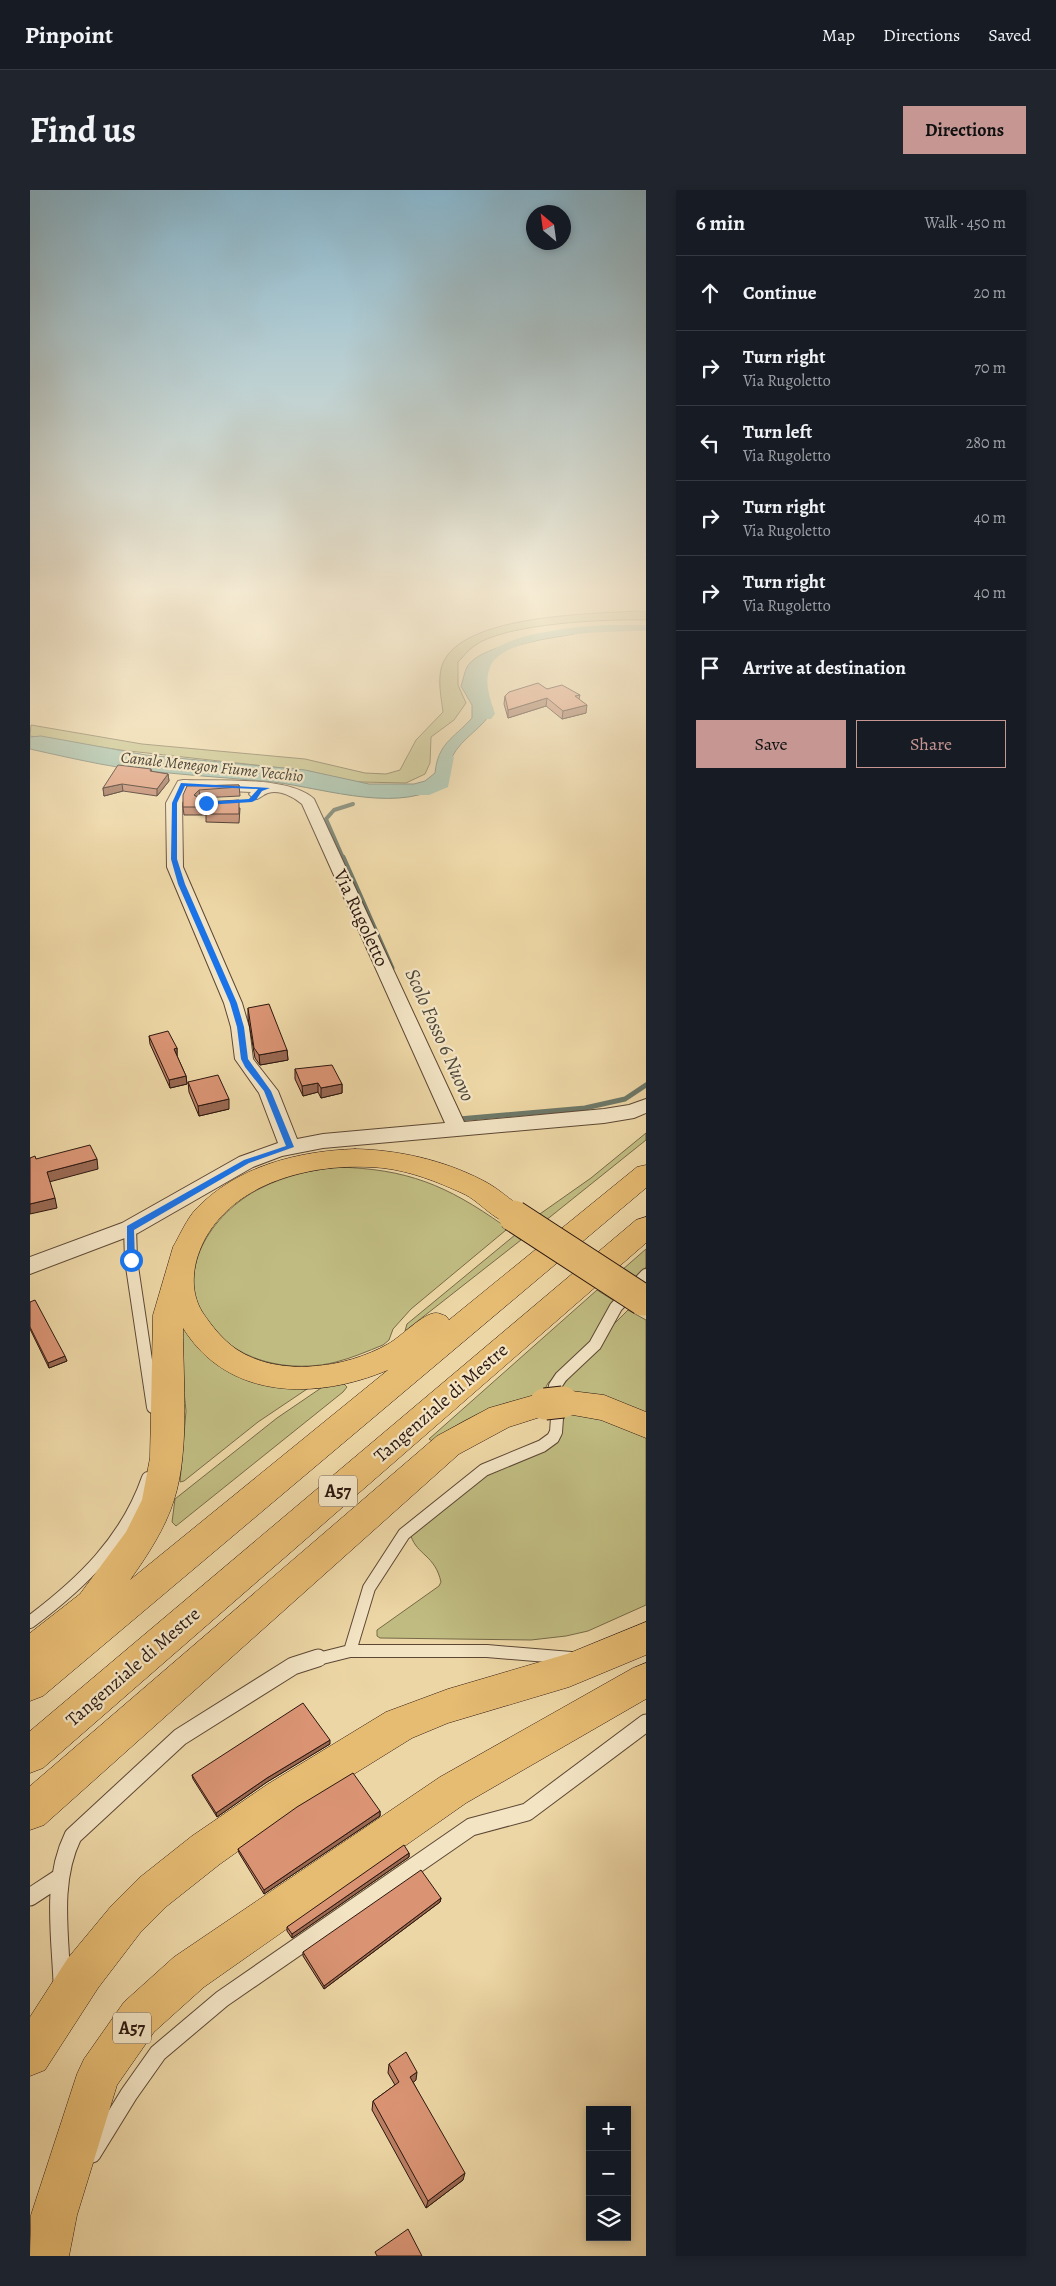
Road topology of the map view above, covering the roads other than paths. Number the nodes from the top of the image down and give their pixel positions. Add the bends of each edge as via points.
1 (268, 788) junction
2 (222, 802) edge
3 (646, 1105) edge
4 (457, 1129) junction
5 (290, 1147) junction
6 (646, 1174) edge
7 (646, 1227) edge
8 (130, 1228) junction
9 (535, 1265) junction
10 (30, 1266) edge
11 (178, 1273) junction
12 (645, 1292) edge
13 (646, 1425) edge
14 (154, 1427) dead end
15 (152, 1467) dead end
16 (30, 1622) edge
17 (350, 1651) junction
18 (30, 1655) edge
19 (593, 1660) junction
20 (639, 1660) edge
21 (30, 1684) edge
22 (646, 1723) edge
23 (30, 1755) edge
24 (30, 1811) edge
25 (59, 1878) junction
26 (33, 1891) edge
27 (63, 2003) junction
28 (30, 2055) edge
29 (54, 2215) junction
30 (46, 2256) edge

1 - 2 street via 260,790 253,800
1 - 4 street, Via Rugoletto via 292,791 309,802
1 - 5 street, Via Rugoletto via 183,784 174,803 174,859 233,1003 244,1059 268,1091
3 - 4 street via 634,1111 604,1116
4 - 5 street
5 - 8 street via 246,1162
6 - 9 highway, A57
7 - 23 highway, Tangenziale di Mestre / A57
8 - 10 street
8 - 14 lane via 131,1260
9 - 11 highway, A57 via 502,1271 415,1342 393,1355 345,1373 305,1379 277,1377 244,1368 218,1352 199,1333 186,1309
9 - 21 highway, A57
11 - 12 highway, A57, bridge via 186,1247 205,1216 232,1192 261,1177 323,1159 384,1159 414,1164 474,1187 514,1216
11 - 18 highway, A57 via 168,1315 166,1458 158,1500 138,1542 92,1605
12 - 17 lane via 616,1307 596,1345 555,1386 552,1401 557,1418 553,1438 542,1446 506,1458 484,1470 404,1534 369,1588
13 - 24 highway, A57 via 604,1408 554,1403 500,1417 448,1445
15 - 16 lane via 146,1487 105,1555 82,1581
17 - 19 lane via 487,1651
17 - 25 lane via 293,1666 180,1737 73,1836 62,1859
19 - 20 highway, A57
19 - 27 highway, A57 via 399,1725 290,1792 206,1850 153,1892 126,1919 83,1972
20 - 29 highway, A57 via 189,1972 139,2017 99,2074
22 - 29 lane via 527,1812 471,1827 222,1998 158,2053
25 - 26 lane
25 - 27 lane
27 - 28 highway, A57
29 - 30 highway, A57

